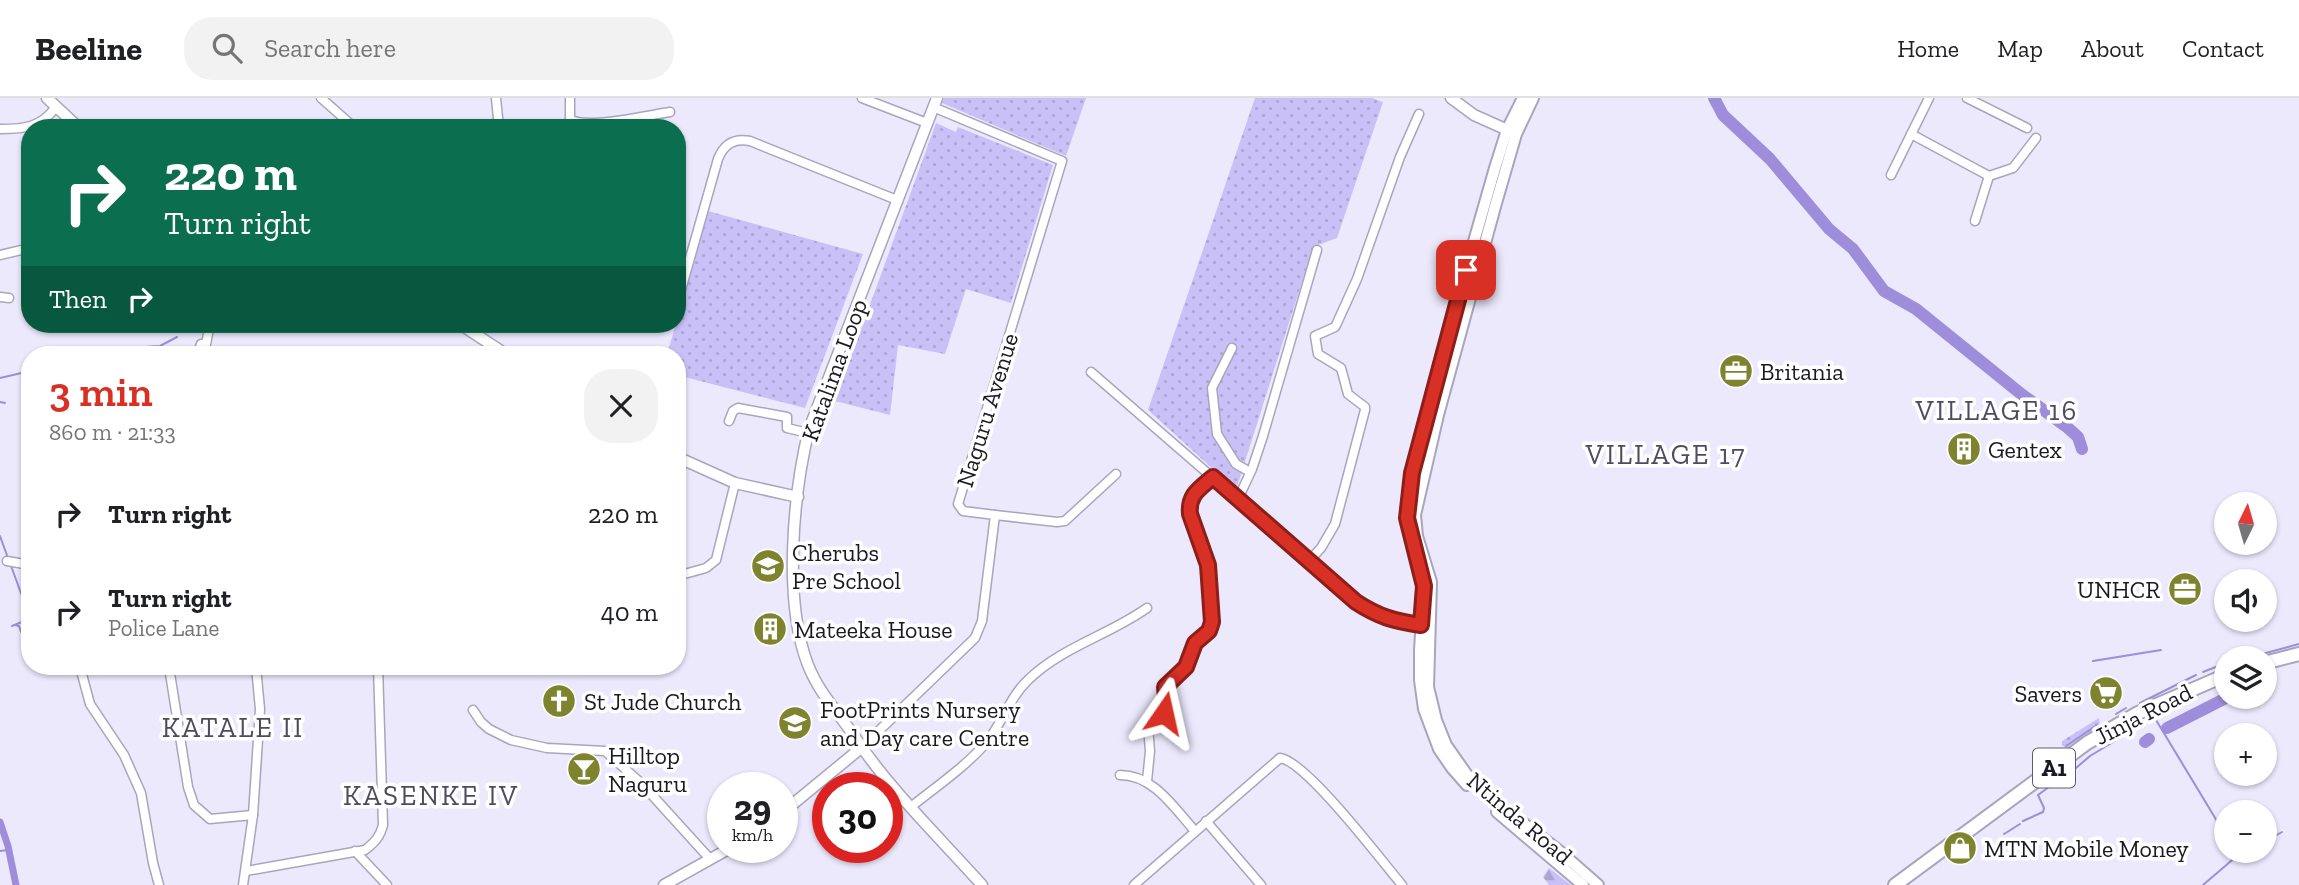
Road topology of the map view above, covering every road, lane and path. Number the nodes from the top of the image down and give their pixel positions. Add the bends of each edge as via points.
1 (47, 98) edge
2 (321, 98) edge
3 (496, 98) edge
4 (570, 98) edge
5 (862, 98) edge
6 (1451, 98) edge
7 (1523, 98) edge
8 (1533, 98) edge
9 (1930, 98) edge
10 (1967, 98) edge
11 (935, 103) edge
12 (56, 107) junction
13 (670, 112) dead end
14 (1419, 114) dead end
15 (43, 119) edge
16 (69, 119) edge
17 (345, 119) edge
18 (498, 119) edge
19 (570, 119) edge
20 (615, 119) edge
21 (927, 124) junction
22 (2027, 128) dead end
23 (0, 129) edge
24 (21, 129) edge
25 (1511, 132) junction
26 (1911, 134) junction
27 (2036, 138) dead end
28 (1891, 175) dead end
29 (1989, 176) junction
30 (897, 200) junction
31 (1975, 221) dead end
32 (21, 250) edge
33 (1317, 250) dead end
34 (0, 255) edge
35 (686, 272) edge
36 (208, 333) edge
37 (474, 333) edge
38 (200, 346) edge
39 (493, 346) edge
40 (1232, 348) dead end
41 (1091, 372) dead end
42 (729, 421) dead end
43 (808, 433) junction
44 (686, 461) edge
45 (1250, 472) junction
46 (1116, 474) dead end
47 (1213, 477) junction
48 (735, 483) junction
49 (798, 497) junction
50 (1237, 499) junction
51 (995, 515) junction
52 (7, 561) dead end
53 (1309, 561) junction
54 (21, 563) edge
55 (686, 574) edge
56 (1147, 608) dead end
57 (1426, 626) junction
58 (2299, 654) edge
59 (2277, 660) edge
60 (82, 675) edge
61 (170, 675) edge
62 (257, 675) edge
63 (378, 675) edge
64 (2214, 679) edge
65 (474, 710) dead end
66 (860, 748) junction
67 (1120, 775) dead end
68 (1147, 781) junction
69 (798, 800) edge
70 (912, 806) junction
71 (253, 815) junction
72 (1206, 821) junction
73 (1195, 831) junction
74 (355, 851) junction
75 (707, 856) edge
76 (707, 861) edge
77 (246, 871) junction
78 (159, 885) edge
79 (243, 885) edge
80 (387, 885) edge
81 (664, 885) edge
82 (982, 885) edge
83 (1133, 885) edge
84 (1261, 885) edge
85 (1402, 885) edge
86 (1583, 885) edge
87 (1598, 885) edge
88 (1895, 885) edge

1 - 12 street
2 - 17 street
3 - 18 street
4 - 19 street
5 - 21 street
6 - 25 street
7 - 25 main road, Ntinda Road
8 - 25 main road, Ntinda Road
9 - 26 street
10 - 22 street
11 - 21 street, Katalima Loop
11 - 51 street, Naguru Avenue via 1062,161 958,504 963,511
12 - 15 street
12 - 16 street
13 - 20 street
14 - 53 street via 1337,323 1315,336 1318,354 1341,368 1348,394 1365,410 1335,524
21 - 30 street, Katalima Loop
23 - 24 street
25 - 57 main road, Ntinda Road via 1415,515 1432,582
26 - 28 street
26 - 29 street
27 - 29 street via 2013,168
29 - 31 street
30 - 35 street via 750,141 734,141 718,159
30 - 43 street, Katalima Loop
32 - 34 street
33 - 45 street
36 - 38 street via 206,344
37 - 39 street
40 - 45 street via 1212,388 1217,434 1236,464
41 - 47 street
42 - 43 street via 738,408 787,417 787,428
43 - 49 street, Katalima Loop
44 - 48 street
45 - 50 street
46 - 51 street via 1065,521
47 - 50 street
47 - 68 street via 1189,506 1208,565 1212,622 1195,643 1186,667 1165,687 1167,710 1147,727
48 - 49 street
48 - 55 street via 716,560
49 - 66 street, Katalima Loop via 797,633 820,691
50 - 53 street
51 - 66 street, Naguru Avenue via 978,632
52 - 54 street
53 - 57 street via 1376,615
56 - 70 street via 1056,657 1028,680 986,742
57 - 86 main road, Ntinda Road via 1420,680 1439,748 1469,787
57 - 87 main road, Ntinda Road via 1427,687 1446,745 1458,764 1502,807
58 - 59 highway
60 - 78 street via 90,704 124,755 141,793
61 - 71 street via 182,763 194,805 210,819
62 - 71 street via 260,709
63 - 74 street via 383,825 376,841
64 - 88 highway, Jinja Road / A1 via 2105,732
65 - 75 street via 489,729 519,743 605,751
66 - 69 street, Naguru Avenue
66 - 70 street, Katalima Loop
67 - 68 street
68 - 73 street
70 - 82 street, Katalima Loop
71 - 77 street
72 - 73 street
72 - 84 street
72 - 85 street via 1278,758 1287,759 1322,791
73 - 83 street
74 - 77 street
74 - 80 street
76 - 81 street
77 - 79 street

